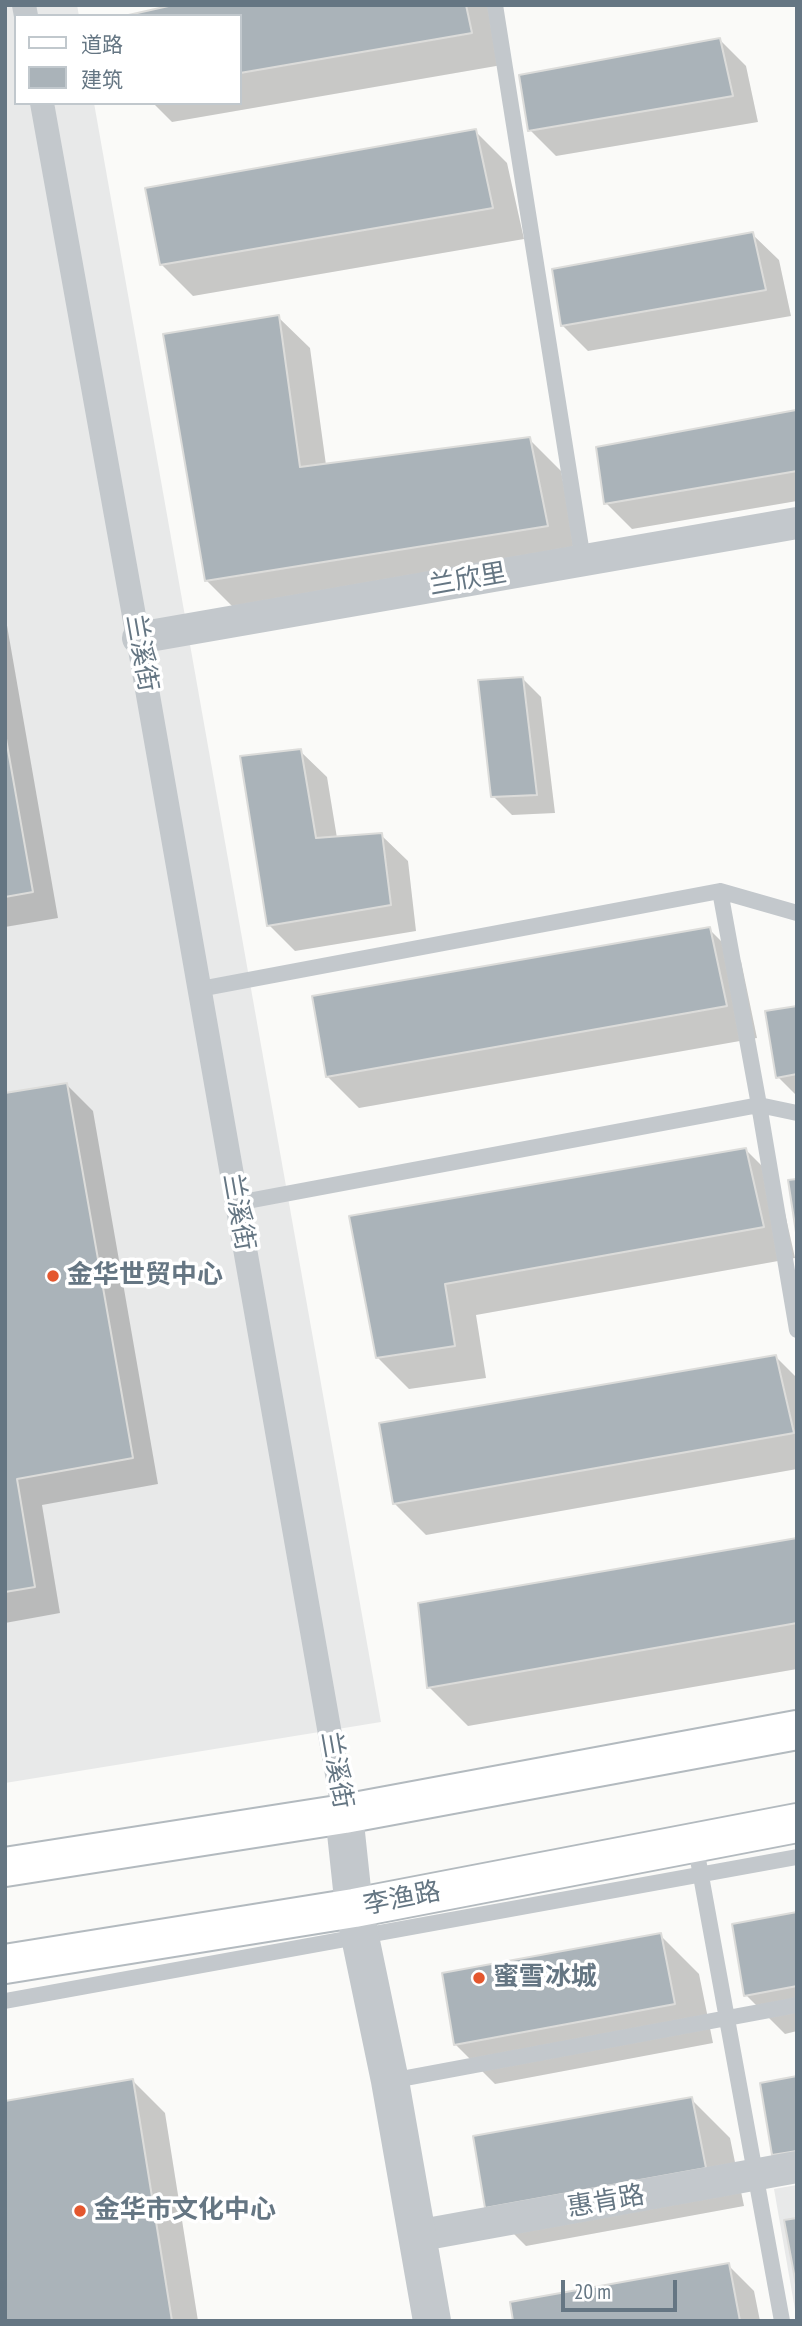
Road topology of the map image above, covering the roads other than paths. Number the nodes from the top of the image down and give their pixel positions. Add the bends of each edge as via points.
1 (495, 5) edge
2 (42, 105) edge
3 (797, 523) edge
4 (583, 560) junction
5 (138, 638) junction
6 (720, 891) junction
7 (797, 913) edge
8 (200, 989) junction
9 (759, 1105) junction
10 (797, 1113) edge
11 (237, 1203) junction
12 (797, 1331) edge
13 (797, 1730) edge
14 (344, 1814) junction
15 (797, 1823) edge
16 (797, 1857) edge
17 (698, 1859) junction
18 (5, 1867) edge
19 (357, 1922) junction
20 (5, 1964) edge
21 (5, 2001) edge
22 (797, 2006) edge
23 (727, 2019) junction
24 (390, 2081) junction
25 (797, 2167) edge
26 (755, 2175) junction
27 (416, 2236) junction
28 (432, 2321) edge
29 (782, 2321) edge

1 - 4 lane
2 - 5 street, 兰溪街
3 - 4 street, 兰欣里
4 - 5 street, 兰欣里
5 - 8 street, 兰溪街
6 - 7 lane
6 - 8 lane
6 - 9 lane
8 - 11 street, 兰溪街
9 - 10 lane
9 - 11 lane
9 - 12 lane
11 - 14 street, 兰溪街
13 - 14 main road
14 - 18 main road
14 - 19 street, 兰溪街
15 - 17 main road, 李渔路
16 - 17 lane
17 - 19 main road, 李渔路
17 - 23 lane
19 - 20 main road, 李渔路
19 - 21 lane
19 - 24 street, 兰溪街
22 - 23 lane
23 - 24 lane
23 - 26 lane
24 - 27 street, 兰溪街
25 - 26 street, 惠肯路
26 - 27 street, 惠肯路
26 - 29 lane
27 - 28 street, 兰溪街

